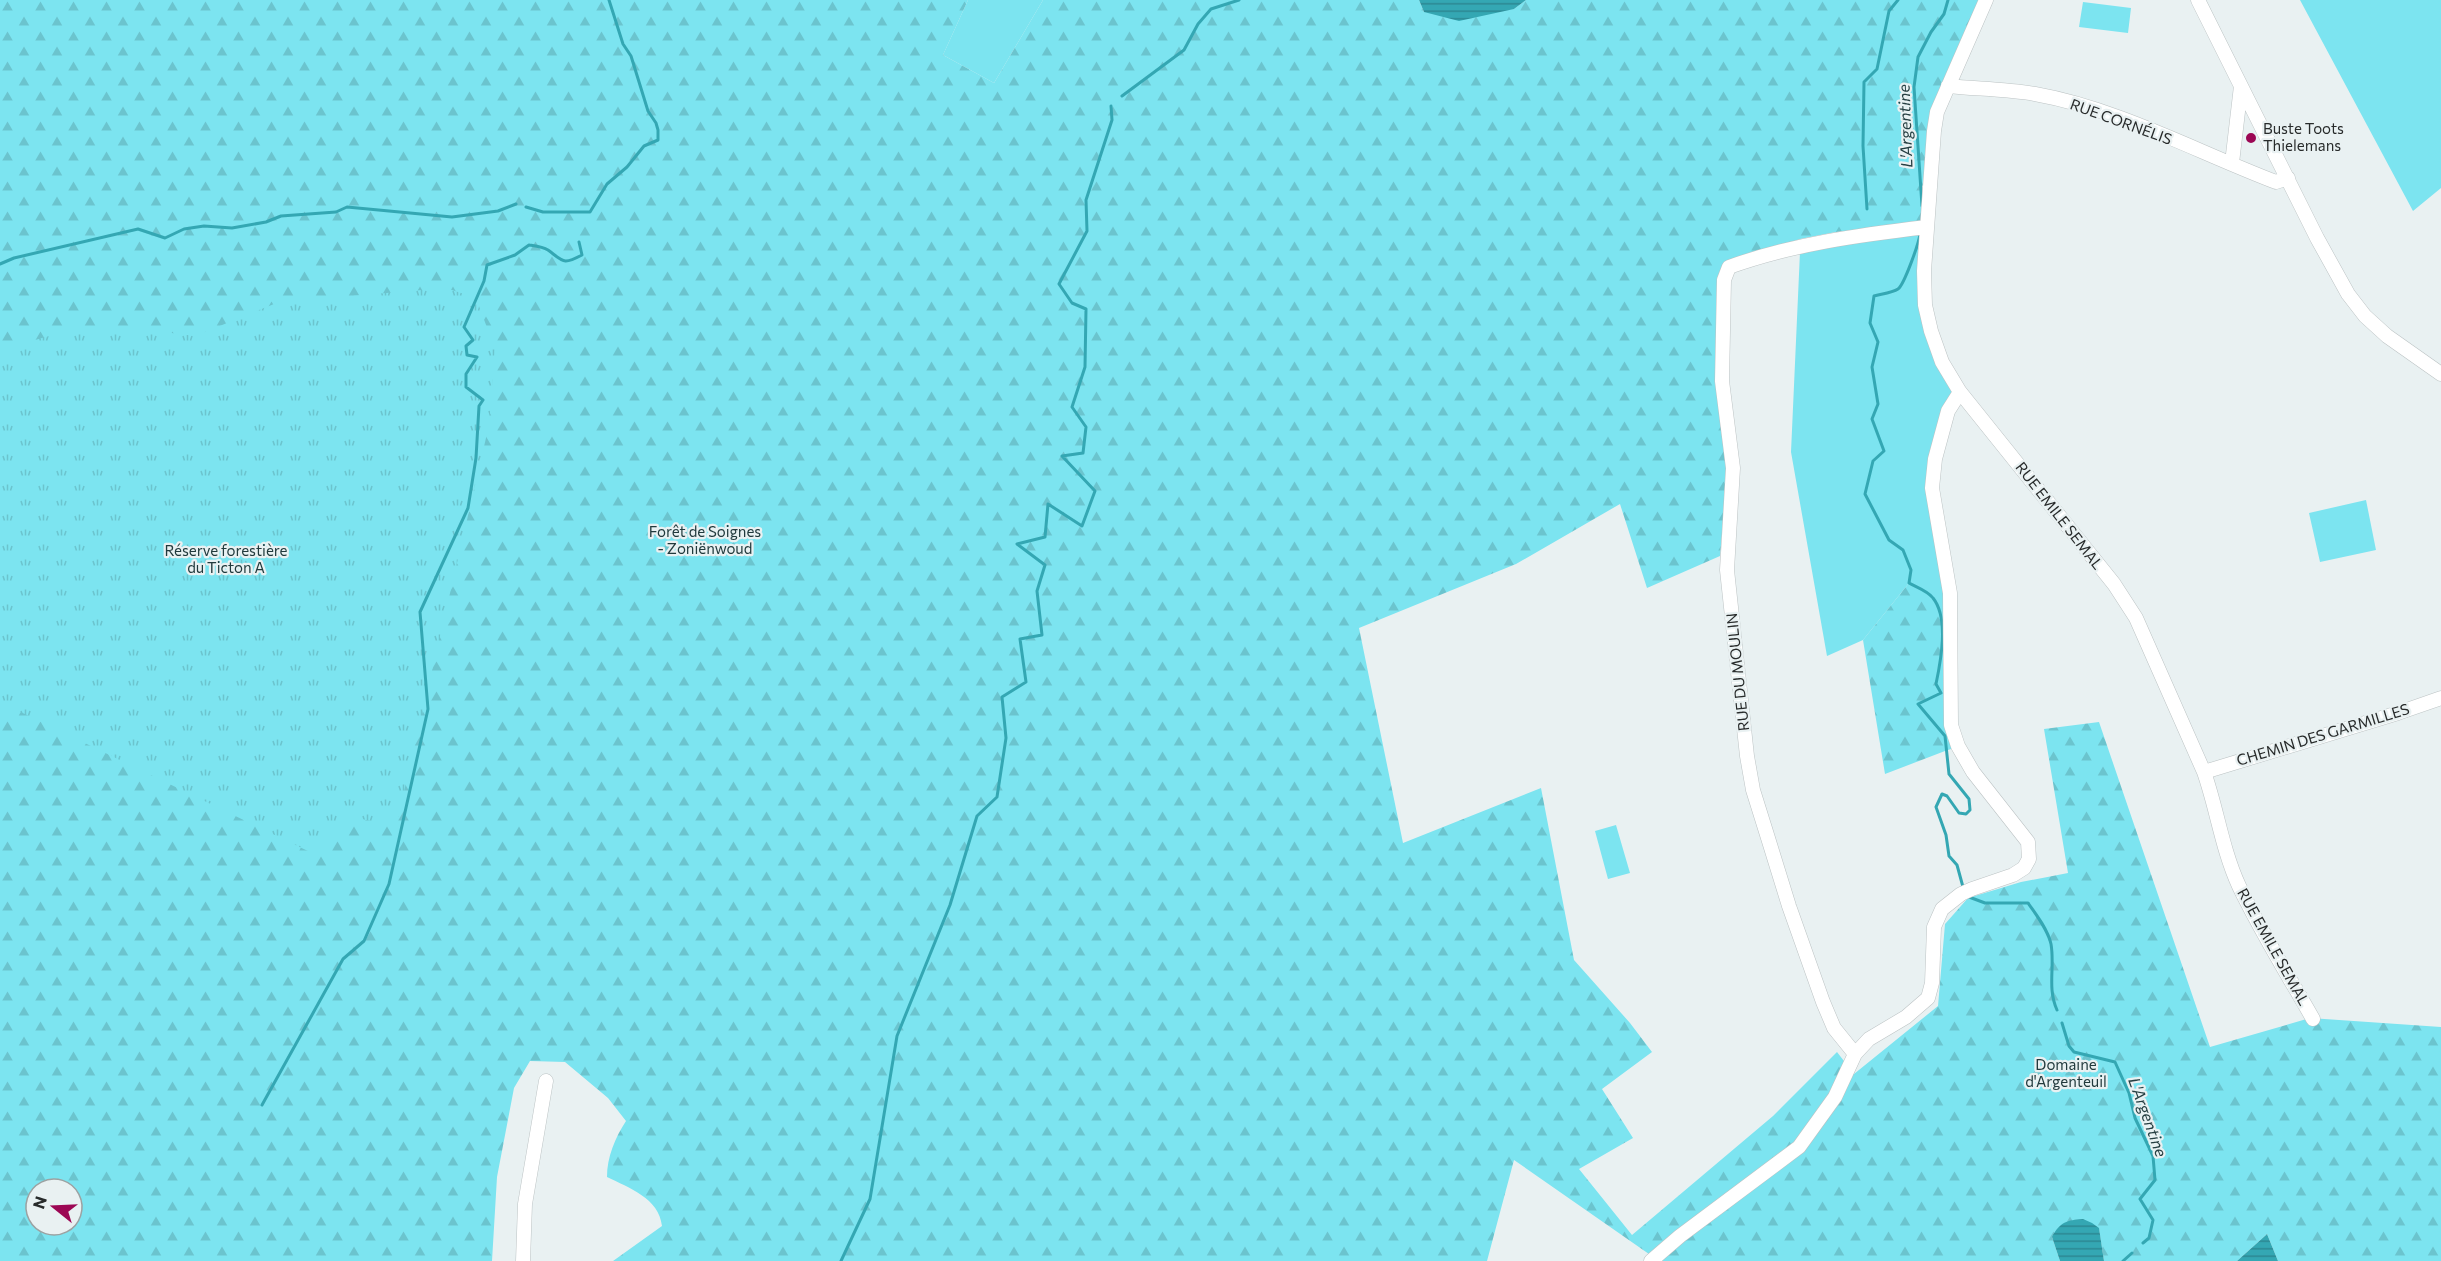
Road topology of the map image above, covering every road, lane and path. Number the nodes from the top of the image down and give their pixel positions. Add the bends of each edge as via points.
1 (1986, 0) edge
2 (2198, 0) edge
3 (1948, 86) junction
4 (2241, 86) junction
5 (2232, 164) junction
6 (2288, 178) junction
7 (1927, 227) junction
8 (2441, 374) edge
9 (1960, 392) junction
10 (2441, 698) edge
11 (2204, 772) junction
12 (2313, 1019) dead end
13 (1855, 1054) junction
14 (546, 1081) dead end
15 (523, 1261) edge
16 (1651, 1261) edge

1 - 3 street, RUE EMILE SEMAL
2 - 4 street
3 - 5 street, RUE CORNÉLIS via 2034,94 2068,102
3 - 7 street, RUE EMILE SEMAL via 1934,131
4 - 5 street
4 - 6 street
5 - 6 street, RUE CORNÉLIS via 2276,182
6 - 8 street via 2348,294 2365,316 2386,336
7 - 9 street, RUE EMILE SEMAL via 1924,271 1930,331
7 - 13 street, RUE DU MOULIN via 1794,247 1726,271 1722,381 1733,468 1727,570 1747,756 1767,838 1823,1002 1834,1028
9 - 11 street, RUE EMILE SEMAL via 2114,584 2136,618
9 - 13 street via 1948,411 1932,488 1950,593 1951,724 1973,772 2028,842 2029,859 2018,872 1961,894 1942,909 1934,927 1928,998 1906,1017 1869,1039
10 - 11 street, CHEMIN DES GARMILLES
11 - 12 street, RUE EMILE SEMAL via 2239,886
13 - 16 street via 1835,1097 1799,1147
14 - 15 street via 525,1204

